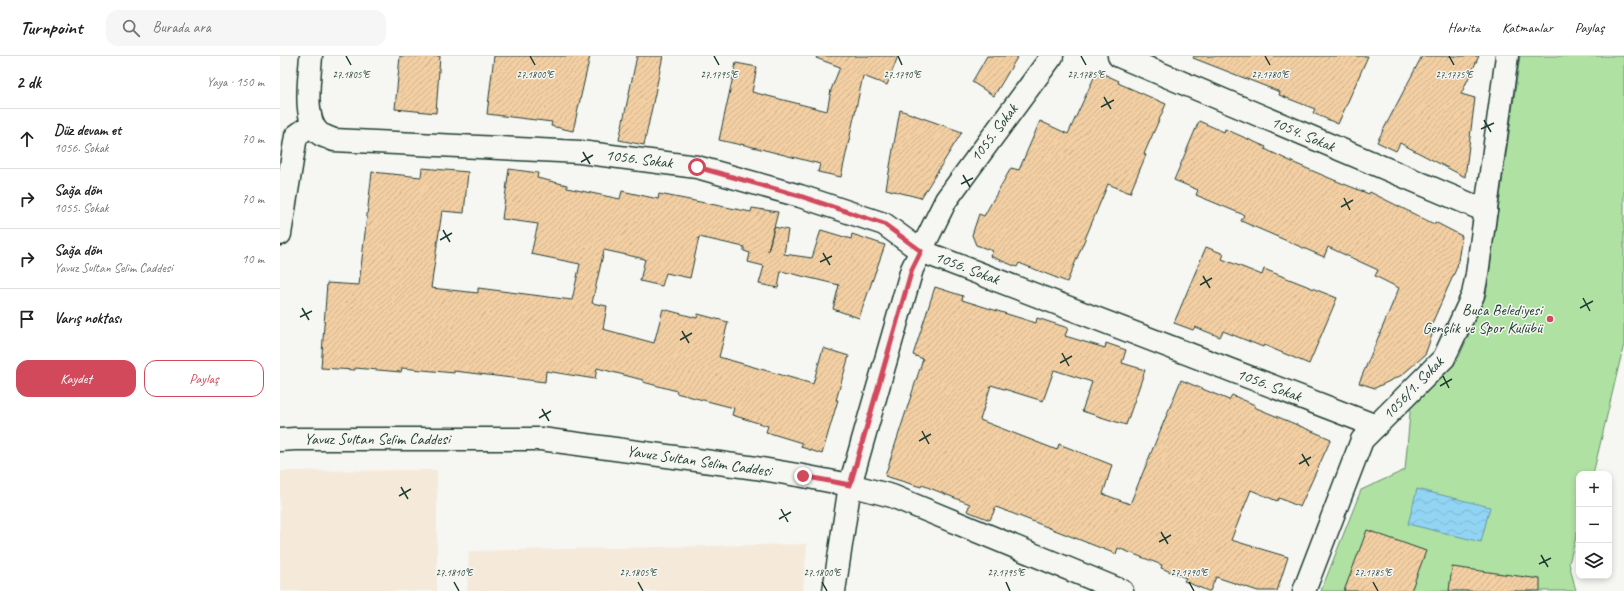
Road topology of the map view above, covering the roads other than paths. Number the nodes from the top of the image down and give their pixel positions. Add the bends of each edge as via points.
1 (311, 56) edge
2 (1052, 56) edge
3 (1119, 56) edge
4 (1507, 56) edge
5 (312, 124) junction
6 (1486, 211) junction
7 (280, 234) edge
8 (921, 251) junction
9 (1376, 426) junction
10 (280, 440) edge
11 (850, 485) junction
12 (834, 591) edge
13 (1122, 591) edge
14 (1304, 591) edge

1 - 5 street via 308,111
2 - 8 street, 1055. Sokak via 946,200
3 - 6 street, 1054. Sokak
4 - 6 street, 1056/1. Sokak
5 - 7 street via 296,136
5 - 8 street, 1056. Sokak via 320,134 334,140 580,152 697,167 800,196 884,224
6 - 9 street, 1056/1. Sokak via 1473,295 1444,358
8 - 9 street, 1056. Sokak
8 - 11 street, 1055. Sokak via 912,269
9 - 14 street, 1056/1. Sokak via 1362,440
10 - 11 street, Yavuz Sultan Selim Caddesi via 541,439 756,468
11 - 12 street, 1055. Sokak
11 - 13 street, Yavuz Sultan Selim Caddesi via 892,496

